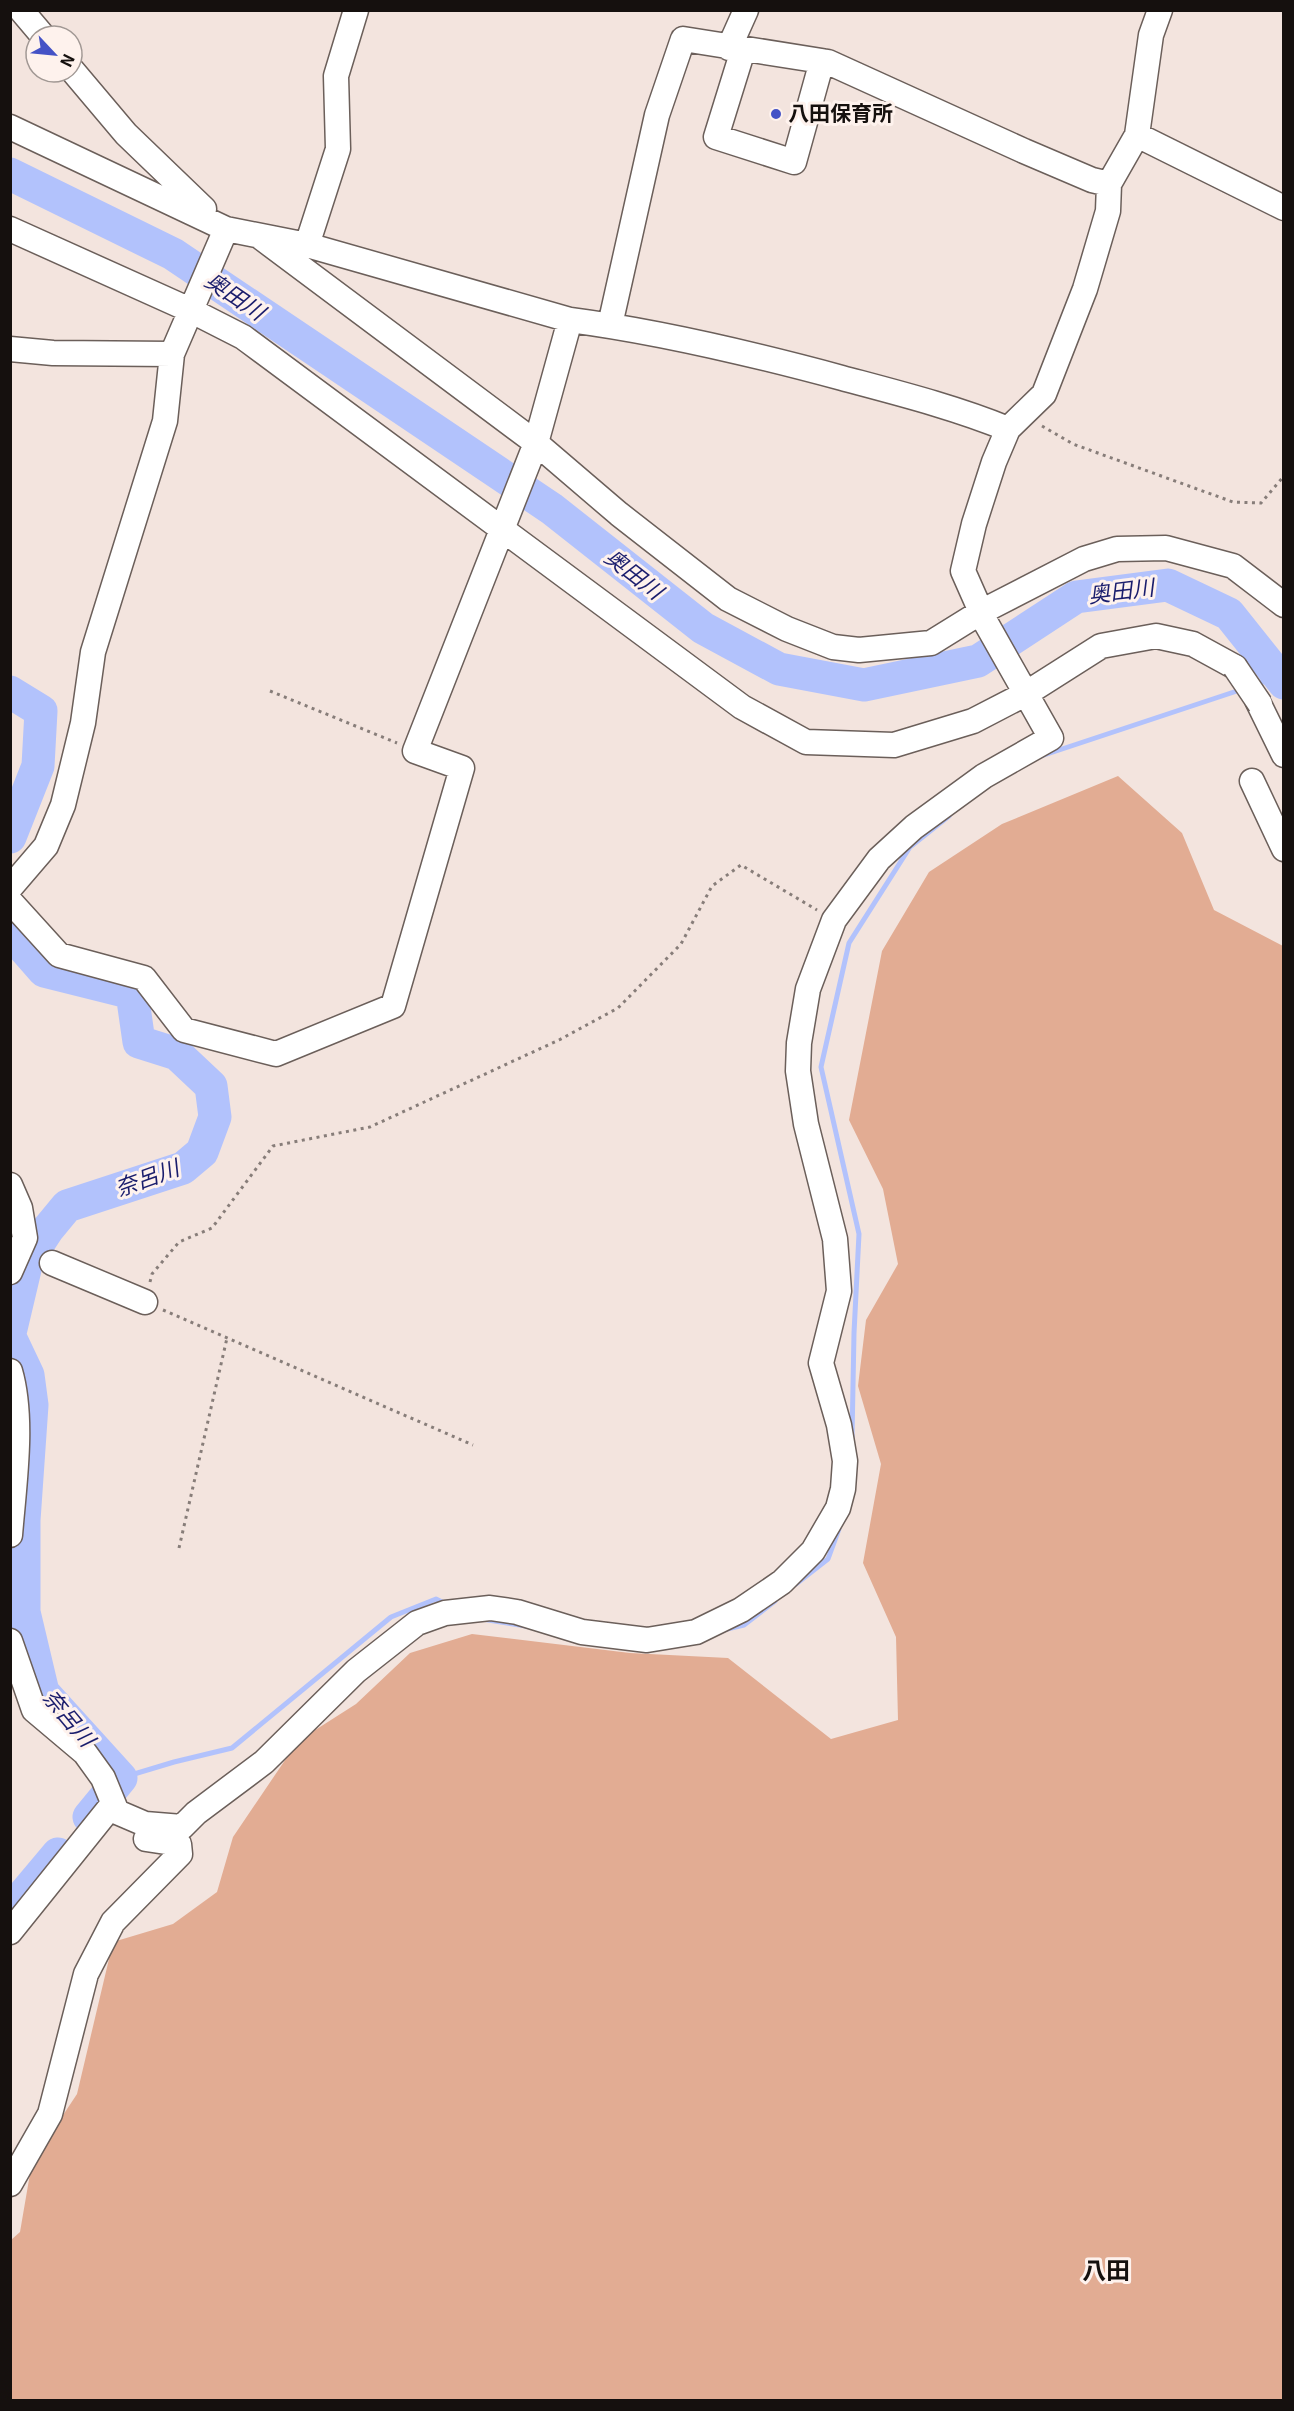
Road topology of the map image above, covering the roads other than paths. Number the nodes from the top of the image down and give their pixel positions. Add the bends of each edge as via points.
1 (21, 10) edge
2 (356, 10) edge
3 (746, 10) edge
4 (1160, 10) edge
5 (33, 24) edge
6 (736, 49) junction
7 (822, 61) junction
8 (84, 84) edge
9 (10, 127) edge
10 (1137, 135) junction
11 (1109, 184) junction
12 (1284, 208) edge
13 (10, 229) edge
14 (259, 236) junction
15 (223, 237) junction
16 (307, 245) junction
17 (194, 301) junction
18 (570, 320) junction
19 (610, 325) junction
20 (10, 350) edge
21 (171, 354) junction
22 (1015, 422) junction
23 (536, 443) junction
24 (505, 523) junction
25 (1284, 605) edge
26 (984, 618) junction
27 (1022, 686) junction
28 (1284, 755) edge
29 (1252, 781) dead end
30 (1284, 849) edge
31 (10, 888) edge
32 (10, 901) edge
33 (10, 1185) edge
34 (52, 1263) dead end
35 (10, 1272) edge
36 (145, 1302) road end
37 (10, 1371) edge
38 (10, 1535) edge
39 (10, 1641) edge
40 (112, 1805) junction
41 (133, 1819) junction
42 (10, 1932) edge
43 (10, 2184) edge

1 - 5 street
2 - 16 street via 336,76 338,149
3 - 6 street
4 - 10 street via 1151,35
6 - 7 street
6 - 7 street via 716,137 794,162
6 - 19 street via 683,39 657,115
7 - 11 street via 1092,180
8 - 15 street
9 - 15 street
10 - 11 street
10 - 12 street
11 - 22 street via 1108,211 1085,289 1044,394
13 - 17 street
14 - 15 street
14 - 16 street
14 - 23 street
15 - 17 street
16 - 18 street
17 - 21 street
17 - 24 street
18 - 19 street
18 - 23 street
19 - 22 street via 756,355
20 - 21 street
21 - 31 street via 165,421 93,652 83,723 63,805 46,846
22 - 26 street via 974,524 963,572
23 - 24 street
23 - 26 street via 619,514 728,598 787,629 833,647 859,650 931,643
24 - 27 street via 742,707 806,742 894,745 973,721
24 - 32 street via 415,751 462,768 393,1006 276,1054 184,1030 144,978 59,955
25 - 26 street via 1233,566 1166,549 1117,549 1084,559
26 - 27 street
27 - 28 street, bridge via 1101,646 1156,636 1193,644 1235,667 1260,704 1257,700
27 - 41 street via 1051,738 984,776 914,827 879,859 834,920 808,989 798,1071 806,1124 835,1239 839,1291 821,1363 845,1461 838,1508 813,1551 782,1582 741,1611 696,1632 647,1640 582,1632 518,1612 482,1609 445,1613 417,1623 356,1671 264,1762 182,1827 145,1824
29 - 30 street
33 - 35 street via 20,1208 25,1238
34 - 36 street
37 - 38 street via 16,1392 16,1471
39 - 40 street via 34,1710 84,1753 103,1778
40 - 41 street via 117,1812
40 - 42 street
41 - 43 street via 141,1839 178,1844 180,1854 113,1922 86,1974 50,2114

